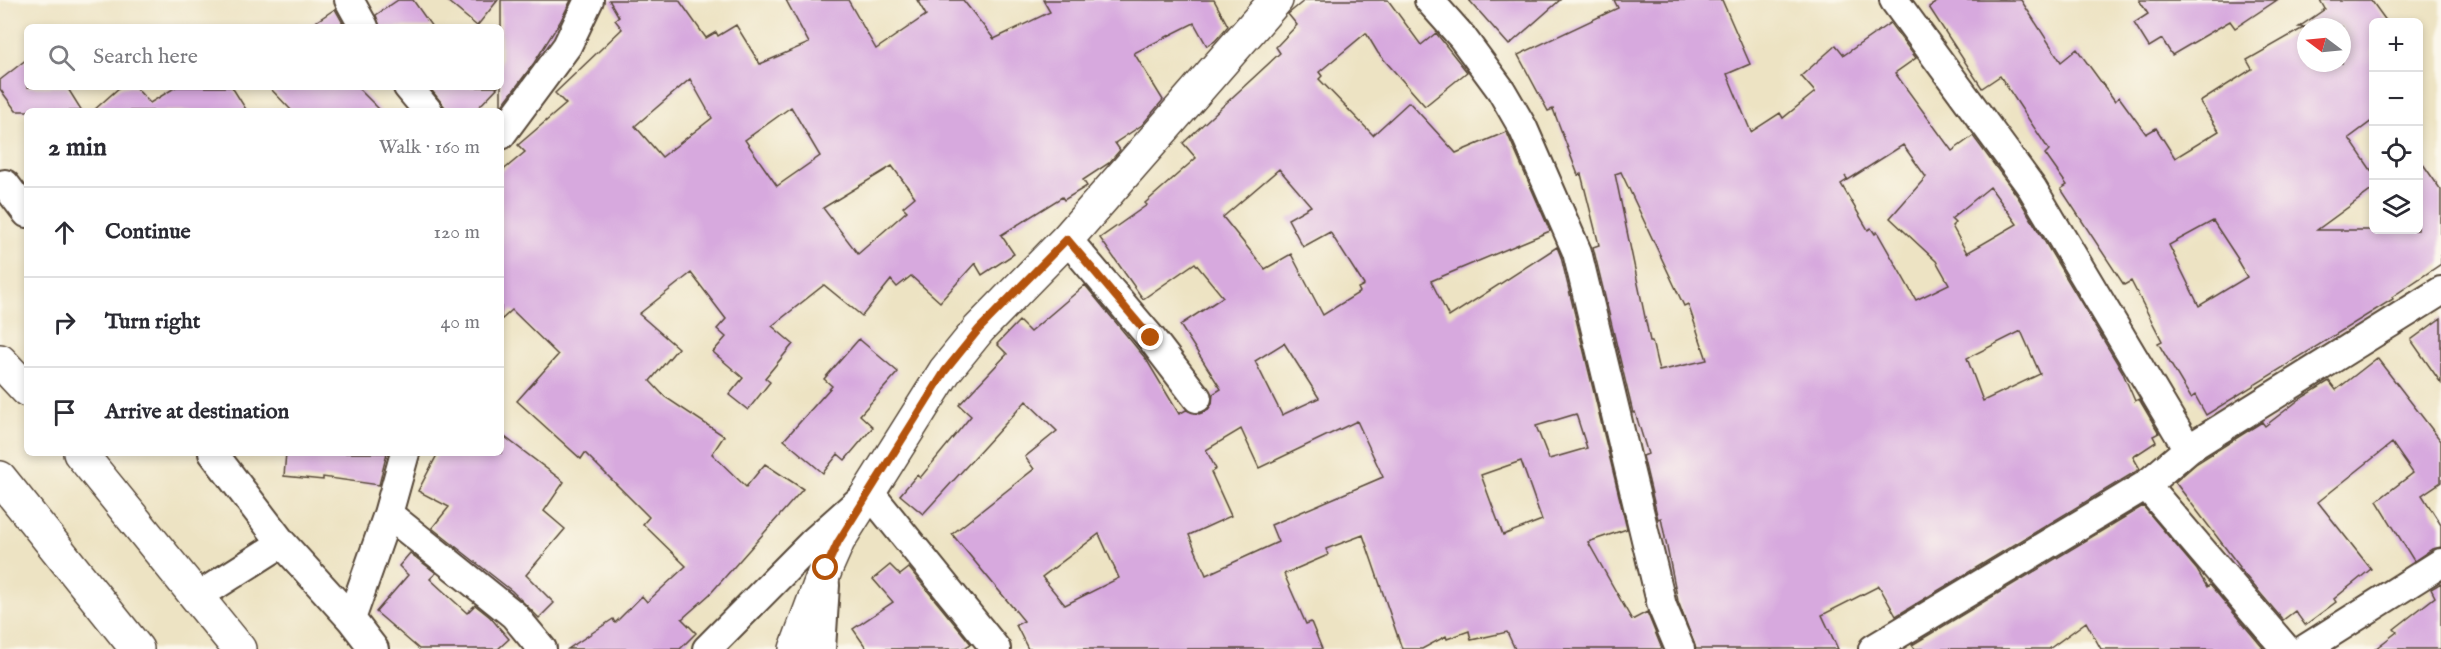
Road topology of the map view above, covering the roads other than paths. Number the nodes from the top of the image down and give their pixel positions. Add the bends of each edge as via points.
1 (349, 0) edge
2 (589, 0) edge
3 (1276, 0) edge
4 (1429, 0) edge
5 (1895, 0) edge
6 (362, 24) edge
7 (410, 90) edge
8 (426, 108) edge
9 (504, 131) edge
10 (5, 184) dead end
11 (24, 209) edge
12 (1067, 239) junction
13 (2441, 291) edge
14 (0, 361) edge
15 (24, 387) edge
16 (1197, 398) dead end
17 (2187, 449) junction
18 (82, 456) edge
19 (215, 456) edge
20 (404, 456) edge
21 (0, 478) edge
22 (2146, 485) junction
23 (869, 492) junction
24 (388, 514) junction
25 (282, 543) junction
26 (2441, 563) edge
27 (826, 568) junction
28 (197, 597) junction
29 (351, 619) junction
30 (137, 649) edge
31 (239, 649) edge
32 (374, 649) edge
33 (542, 649) edge
34 (707, 649) edge
35 (796, 649) edge
36 (821, 649) edge
37 (996, 649) edge
38 (1680, 649) edge
39 (1873, 649) edge
40 (2286, 649) edge
41 (2305, 649) edge

1 - 6 street
2 - 9 street via 567,46
3 - 12 main road
4 - 38 street via 1501,90 1523,128 1577,252 1662,606
5 - 17 street via 2032,188
7 - 8 street
10 - 11 street
12 - 16 street
12 - 23 main road via 979,329 945,371
13 - 17 street
14 - 15 main road
17 - 22 street
18 - 28 main road
19 - 25 street
20 - 24 street
21 - 30 main road
22 - 39 street
22 - 40 street
23 - 27 main road
23 - 34 street via 812,543
23 - 37 street
24 - 29 street
24 - 33 street via 514,615
25 - 28 street
25 - 29 street
26 - 41 street
27 - 35 main road
27 - 36 street
28 - 31 main road
29 - 32 street

